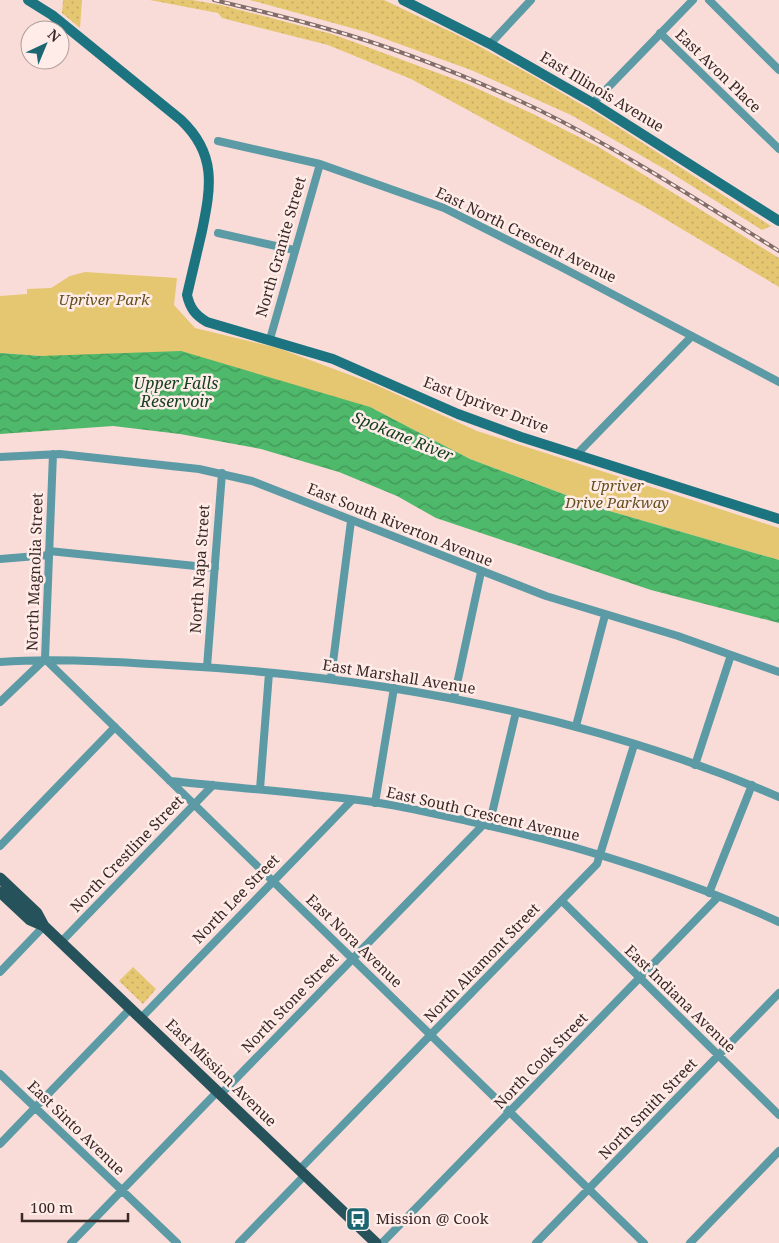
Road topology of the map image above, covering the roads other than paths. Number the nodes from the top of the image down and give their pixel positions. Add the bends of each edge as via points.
1 (28, 0) edge
2 (403, 0) edge
3 (531, 0) edge
4 (693, 0) edge
5 (709, 0) edge
6 (660, 34) junction
7 (490, 44) junction
8 (779, 70) edge
9 (593, 103) junction
10 (218, 140) dead end
11 (779, 148) edge
12 (320, 164) junction
13 (779, 221) edge
14 (218, 233) dead end
15 (294, 250) junction
16 (692, 336) junction
17 (270, 339) junction
18 (779, 382) edge
19 (53, 454) junction
20 (577, 454) junction
21 (0, 457) edge
22 (222, 473) junction
23 (779, 519) edge
24 (351, 521) junction
25 (49, 553) junction
26 (0, 559) edge
27 (214, 568) junction
28 (481, 572) junction
29 (605, 614) junction
30 (731, 655) junction
31 (45, 659) junction
32 (0, 662) edge
33 (207, 667) junction
34 (779, 672) edge
35 (269, 673) junction
36 (332, 678) junction
37 (394, 688) junction
38 (454, 698) junction
39 (0, 702) edge
40 (516, 712) junction
41 (576, 726) junction
42 (115, 728) junction
43 (634, 745) junction
44 (694, 765) junction
45 (170, 781) junction
46 (212, 785) junction
47 (752, 786) junction
48 (260, 789) junction
49 (779, 797) edge
50 (352, 800) junction
51 (375, 803) junction
52 (194, 805) junction
53 (486, 825) junction
54 (0, 846) edge
55 (600, 856) junction
56 (0, 878) edge
57 (273, 881) junction
58 (0, 892) edge
59 (709, 893) junction
60 (718, 897) junction
61 (562, 902) junction
62 (779, 922) edge
63 (44, 926) junction
64 (61, 942) junction
65 (352, 958) junction
66 (0, 972) edge
67 (639, 979) junction
68 (779, 993) edge
69 (131, 1008) junction
70 (141, 1018) junction
71 (430, 1035) junction
72 (718, 1056) junction
73 (0, 1074) edge
74 (219, 1092) junction
75 (36, 1108) junction
76 (510, 1112) junction
77 (779, 1115) edge
78 (0, 1144) edge
79 (779, 1151) edge
80 (302, 1172) junction
81 (589, 1189) junction
82 (122, 1191) junction
83 (72, 1243) edge
84 (177, 1243) edge
85 (239, 1243) edge
86 (376, 1243) edge
87 (382, 1243) edge
88 (536, 1243) edge
89 (644, 1243) edge
90 (690, 1243) edge

1 - 17 street, East Upriver Drive via 52,15 190,130 203,149 209,168 209,193 187,295 190,307 207,322
2 - 7 street, East Illinois Avenue
3 - 7 street
4 - 6 street
5 - 8 street
6 - 9 street
6 - 11 street, East Avon Place
7 - 9 street, East Illinois Avenue
9 - 13 street, East Illinois Avenue
10 - 12 street, East North Crescent Avenue
12 - 15 street, North Granite Street
12 - 16 street, East North Crescent Avenue via 451,211
14 - 15 street
15 - 17 street, North Granite Street
16 - 18 street, East North Crescent Avenue
16 - 20 street
17 - 20 street, East Upriver Drive via 346,364 458,414
19 - 21 street, East South Riverton Avenue
19 - 22 street, East South Riverton Avenue
19 - 25 street, North Magnolia Street
20 - 23 street, East Upriver Drive
22 - 24 street, East South Riverton Avenue via 266,486
22 - 27 street, North Napa Street
24 - 28 street, East South Riverton Avenue
24 - 36 street
25 - 26 street
25 - 27 street
25 - 31 street, North Magnolia Street
27 - 33 street, North Napa Street
28 - 29 street, East South Riverton Avenue
28 - 38 street
29 - 30 street, East South Riverton Avenue
29 - 41 street
30 - 34 street, East South Riverton Avenue
30 - 44 street
31 - 32 street, East Marshall Avenue
31 - 33 street, East Marshall Avenue
31 - 39 street, North Magnolia Street
31 - 42 street, East Nora Avenue
33 - 35 street, East Marshall Avenue
35 - 36 street, East Marshall Avenue
35 - 48 street
36 - 37 street, East Marshall Avenue
37 - 38 street, East Marshall Avenue
37 - 51 street
38 - 40 street, East Marshall Avenue
40 - 41 street, East Marshall Avenue
40 - 53 street
41 - 43 street, East Marshall Avenue
42 - 45 street, East Nora Avenue
42 - 54 street
43 - 44 street, East Marshall Avenue
43 - 55 street, North Altamont Street
44 - 47 street, East Marshall Avenue
45 - 46 street, East South Crescent Avenue
45 - 52 street, East Nora Avenue
46 - 48 street, East South Crescent Avenue
46 - 52 street, North Crestline Street
47 - 49 street, East Marshall Avenue
47 - 59 street
48 - 50 street, East South Crescent Avenue
50 - 51 street, East South Crescent Avenue
50 - 57 street, North Lee Street
51 - 53 street, East South Crescent Avenue
52 - 57 street, East Nora Avenue
52 - 64 street, North Crestline Street
53 - 55 street, East South Crescent Avenue
53 - 65 street, North Stone Street
55 - 59 street, East South Crescent Avenue
55 - 61 street, North Altamont Street
56 - 63 main road, East Mission Avenue via 37,913
57 - 65 street, East Nora Avenue
57 - 70 street, North Lee Street
58 - 63 main road, East Mission Avenue via 30,920
59 - 60 street, East South Crescent Avenue
60 - 62 street, East South Crescent Avenue
60 - 67 street, North Cook Street
61 - 67 street, East Indiana Avenue
61 - 71 street, North Altamont Street
63 - 64 main road, East Mission Avenue
63 - 66 street
64 - 69 main road, East Mission Avenue
65 - 71 street, East Nora Avenue
65 - 74 street, North Stone Street
67 - 72 street, East Indiana Avenue
67 - 76 street, North Cook Street
68 - 72 street, North Smith Street
69 - 70 main road, East Mission Avenue
69 - 75 street
70 - 74 main road, East Mission Avenue
71 - 76 street, East Nora Avenue
71 - 80 street, North Altamont Street
72 - 77 street, East Indiana Avenue
72 - 81 street, North Smith Street
73 - 75 street, East Sinto Avenue
74 - 80 main road, East Mission Avenue
74 - 82 street, North Stone Street
75 - 78 street
75 - 82 street, East Sinto Avenue
76 - 81 street, East Nora Avenue
76 - 87 street, North Cook Street
79 - 90 street
80 - 85 street, North Altamont Street
80 - 86 main road, East Mission Avenue
81 - 88 street, North Smith Street
81 - 89 street, East Nora Avenue
82 - 83 street, North Stone Street
82 - 84 street, East Sinto Avenue

